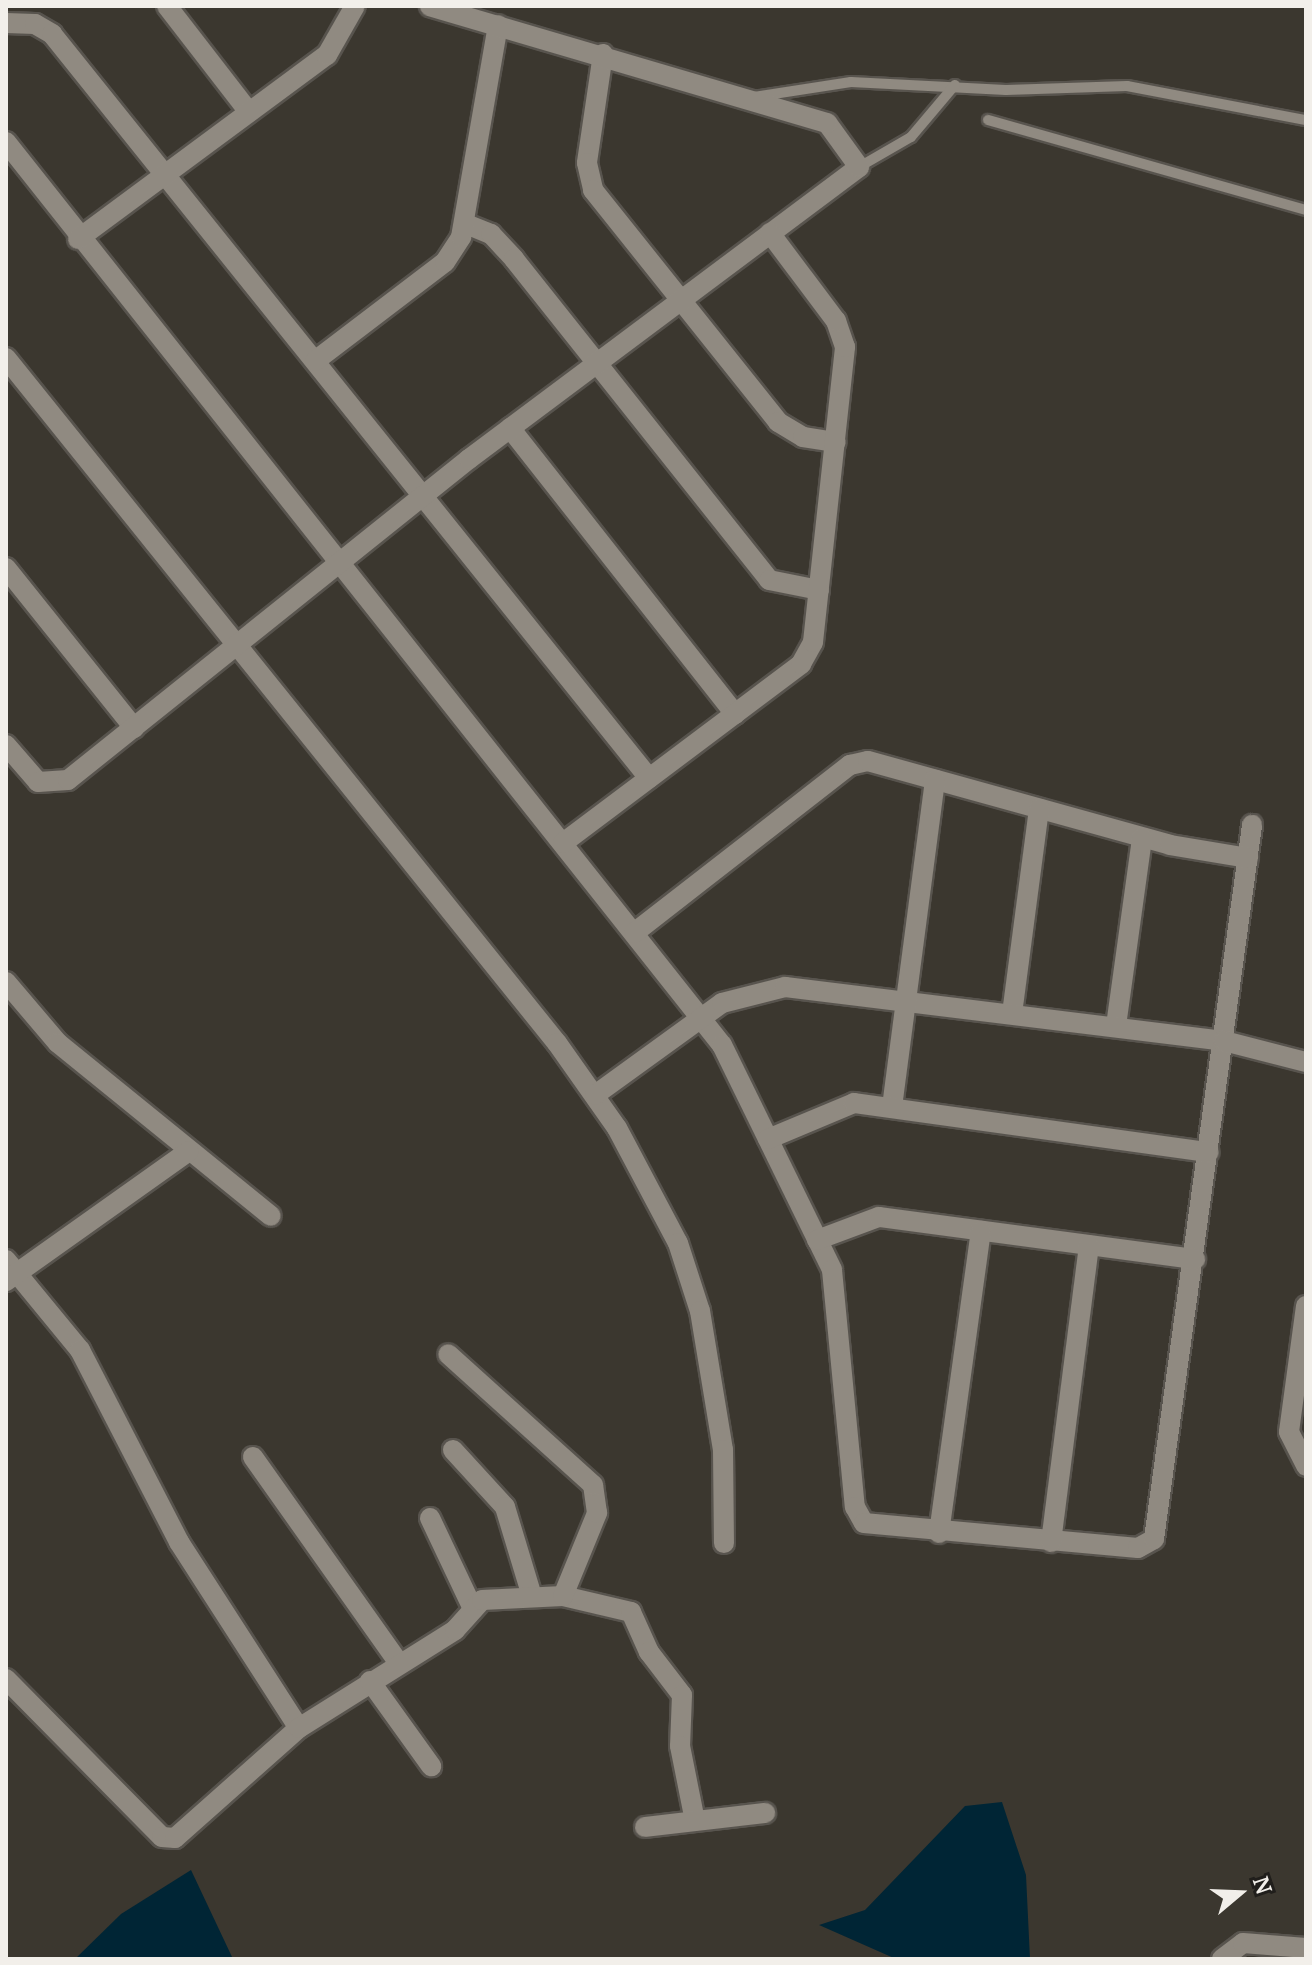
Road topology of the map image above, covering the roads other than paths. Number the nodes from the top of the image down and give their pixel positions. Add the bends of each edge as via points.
1 (167, 6) edge
2 (355, 6) edge
3 (430, 6) edge
4 (6, 23) edge
5 (498, 25) junction
6 (603, 54) junction
7 (955, 85) junction
8 (752, 97) junction
9 (249, 112) junction
10 (988, 120) dead end
11 (1306, 120) edge
12 (6, 142) edge
13 (859, 167) junction
14 (165, 174) junction
15 (1306, 210) edge
16 (466, 224) junction
17 (770, 233) junction
18 (78, 239) junction
19 (680, 301) junction
20 (6, 358) edge
21 (315, 361) junction
22 (595, 365) junction
23 (510, 428) junction
24 (836, 442) junction
25 (424, 496) junction
26 (341, 564) junction
27 (6, 568) edge
28 (819, 590) junction
29 (239, 647) junction
30 (735, 714) junction
31 (134, 728) junction
32 (6, 745) edge
33 (649, 778) junction
34 (935, 780) junction
35 (1039, 809) junction
36 (1252, 825) dead end
37 (1142, 838) junction
38 (563, 843) junction
39 (1248, 858) junction
40 (634, 933) junction
41 (6, 982) edge
42 (903, 1000) junction
43 (1012, 1014) junction
44 (700, 1016) junction
45 (1116, 1026) junction
46 (1224, 1041) junction
47 (1306, 1062) edge
48 (595, 1095) junction
49 (892, 1107) junction
50 (768, 1139) junction
51 (189, 1151) junction
52 (1209, 1152) junction
53 (271, 1216) dead end
54 (981, 1231) junction
55 (817, 1240) junction
56 (1089, 1245) junction
57 (1195, 1259) junction
58 (9, 1271) edge
59 (1306, 1306) edge
60 (448, 1354) dead end
61 (453, 1450) dead end
62 (253, 1457) dead end
63 (1306, 1466) edge
64 (430, 1518) dead end
65 (939, 1533) junction
66 (1051, 1542) junction
67 (724, 1543) dead end
68 (531, 1593) junction
69 (563, 1596) junction
70 (473, 1609) junction
71 (398, 1662) junction
72 (6, 1679) edge
73 (370, 1681) junction
74 (299, 1728) junction
75 (431, 1766) dead end
76 (765, 1813) dead end
77 (695, 1821) junction
78 (645, 1827) dead end
79 (1306, 1948) edge
80 (1222, 1959) edge

1 - 9 street
2 - 9 street via 333,48
3 - 5 street
4 - 14 street via 35,24 52,34
5 - 6 street
5 - 16 street
6 - 8 street
6 - 19 street via 588,178
7 - 8 lane via 851,82
7 - 11 lane via 1127,86
7 - 13 lane via 911,137
8 - 13 street via 827,123
9 - 14 street
10 - 15 lane
12 - 18 street
13 - 17 street
14 - 18 street
14 - 21 street
16 - 21 street via 445,262
16 - 22 street via 491,234 514,259
17 - 19 street
17 - 24 street via 842,333
18 - 26 street
19 - 22 street
19 - 24 street via 778,422 803,437
20 - 29 street
21 - 25 street
22 - 23 street
22 - 28 street via 769,580
23 - 25 street
23 - 30 street
24 - 28 street
25 - 26 street
25 - 33 street
26 - 29 street
26 - 38 street
27 - 31 street
28 - 30 street via 809,653
29 - 31 street
29 - 48 street
30 - 33 street
31 - 32 street via 49,786
33 - 38 street
34 - 35 street
34 - 40 street via 868,761 850,765
34 - 42 street
35 - 37 street
35 - 43 street
36 - 39 street
37 - 39 street
37 - 45 street
38 - 40 street
39 - 46 street
40 - 44 street
41 - 51 street via 58,1043
42 - 43 street
42 - 44 street via 785,987 750,993
42 - 49 street
43 - 45 street
44 - 48 street
44 - 50 street
45 - 46 street
46 - 47 street
46 - 52 street
48 - 67 street via 678,1243 700,1311 723,1450
49 - 50 street via 841,1105
49 - 52 street
50 - 55 street
51 - 53 street
51 - 58 street
52 - 57 street
54 - 55 street via 879,1217
54 - 56 street
54 - 65 street
55 - 65 street via 832,1270 858,1517 875,1528
56 - 57 street
56 - 66 street
57 - 66 street via 1154,1539 1138,1548
58 - 74 street via 80,1350 179,1542
59 - 63 street via 1289,1432
60 - 69 street via 593,1485 597,1513
61 - 68 street via 505,1507
62 - 71 street
64 - 70 street
65 - 66 street
68 - 69 street
68 - 70 street via 490,1596
69 - 77 street via 631,1612 649,1652 682,1695 680,1746
70 - 71 street via 455,1630
71 - 73 street
72 - 74 street via 170,1838
73 - 74 street
73 - 75 street
76 - 77 street
77 - 78 street
79 - 80 street via 1243,1943

